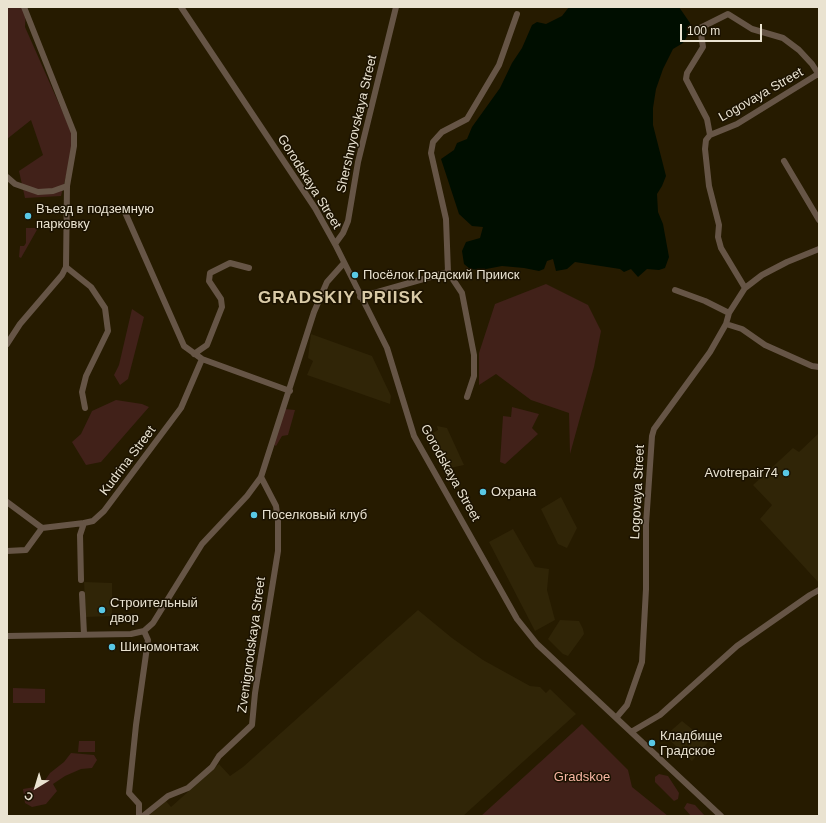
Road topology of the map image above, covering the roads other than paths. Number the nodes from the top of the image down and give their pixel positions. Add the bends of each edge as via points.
1 (24, 7) edge
2 (181, 7) edge
3 (396, 7) edge
4 (517, 14) dead end
5 (819, 74) edge
6 (710, 135) junction
7 (784, 161) dead end
8 (7, 177) edge
9 (68, 186) junction
10 (124, 210) dead end
11 (819, 220) edge
12 (334, 244) junction
13 (819, 249) edge
14 (344, 263) junction
15 (66, 267) junction
16 (249, 268) dead end
17 (448, 272) junction
18 (745, 288) junction
19 (675, 290) dead end
20 (360, 297) junction
21 (730, 313) junction
22 (726, 324) junction
23 (7, 344) edge
24 (194, 354) junction
25 (202, 359) junction
26 (819, 367) edge
27 (290, 391) junction
28 (467, 397) dead end
29 (85, 408) dead end
30 (261, 477) junction
31 (7, 502) edge
32 (84, 523) junction
33 (72, 525) junction
34 (42, 528) junction
35 (80, 535) junction
36 (7, 552) edge
37 (81, 580) dead end
38 (819, 590) edge
39 (82, 594) dead end
40 (144, 631) junction
41 (84, 634) junction
42 (7, 636) edge
43 (616, 718) junction
44 (631, 732) junction
45 (139, 816) edge
46 (143, 816) edge
47 (721, 816) edge

1 - 9 street via 74,133 72,169
2 - 12 street, Gorodskaya Street via 315,208
3 - 12 street, Shershnyovskaya Street via 358,162 348,220 343,233
4 - 17 street via 499,66 466,119 442,132 433,142 431,153 446,218
5 - 6 street, Logovaya Street via 737,124
5 - 6 street, Logovaya Street via 799,50 783,38 752,28 728,14 700,28 703,47 686,79 707,119
6 - 18 street, Logovaya Street via 706,140 705,149 709,186 719,225 718,237 721,248
7 - 11 street
8 - 9 street via 16,184 38,192
9 - 15 street
10 - 24 street via 184,346
12 - 14 street, Gorodskaya Street
13 - 18 street, Logovaya Street via 787,262
14 - 20 street, Gorodskaya Street
14 - 27 street via 324,287
15 - 23 street
15 - 29 street via 91,287 105,308 108,330 86,376 82,392
16 - 24 street via 230,263 210,273 209,281 221,299 222,307 207,345
17 - 20 street
17 - 28 street via 462,293 474,355 474,376
18 - 21 street, Logovaya Street
19 - 21 street via 705,300
20 - 43 street, Gorodskaya Street via 387,348 414,436 517,619 537,644
21 - 22 street, Logovaya Street
22 - 26 street via 742,329 765,345
22 - 43 street, Logovaya Street via 710,352 654,429 652,436 646,524 646,596 642,662 627,706
24 - 25 street
25 - 27 street
25 - 32 street, Kudrina Street via 181,408 104,512 93,521
27 - 30 street via 274,431
30 - 40 street via 247,496 202,544 161,612
30 - 46 street, Zvenigorodskaya Street via 276,506 278,551 252,725 188,788 168,796
31 - 34 street
32 - 33 street, Kudrina Street
32 - 35 street
33 - 34 street, Kudrina Street
33 - 35 street
34 - 36 street via 26,550
35 - 37 street
38 - 44 street via 737,646 660,715
39 - 41 street
40 - 41 street via 131,634
40 - 45 street via 148,640 129,793 138,804
41 - 42 street
43 - 44 street, Gorodskaya Street
44 - 47 street, Gorodskaya Street

